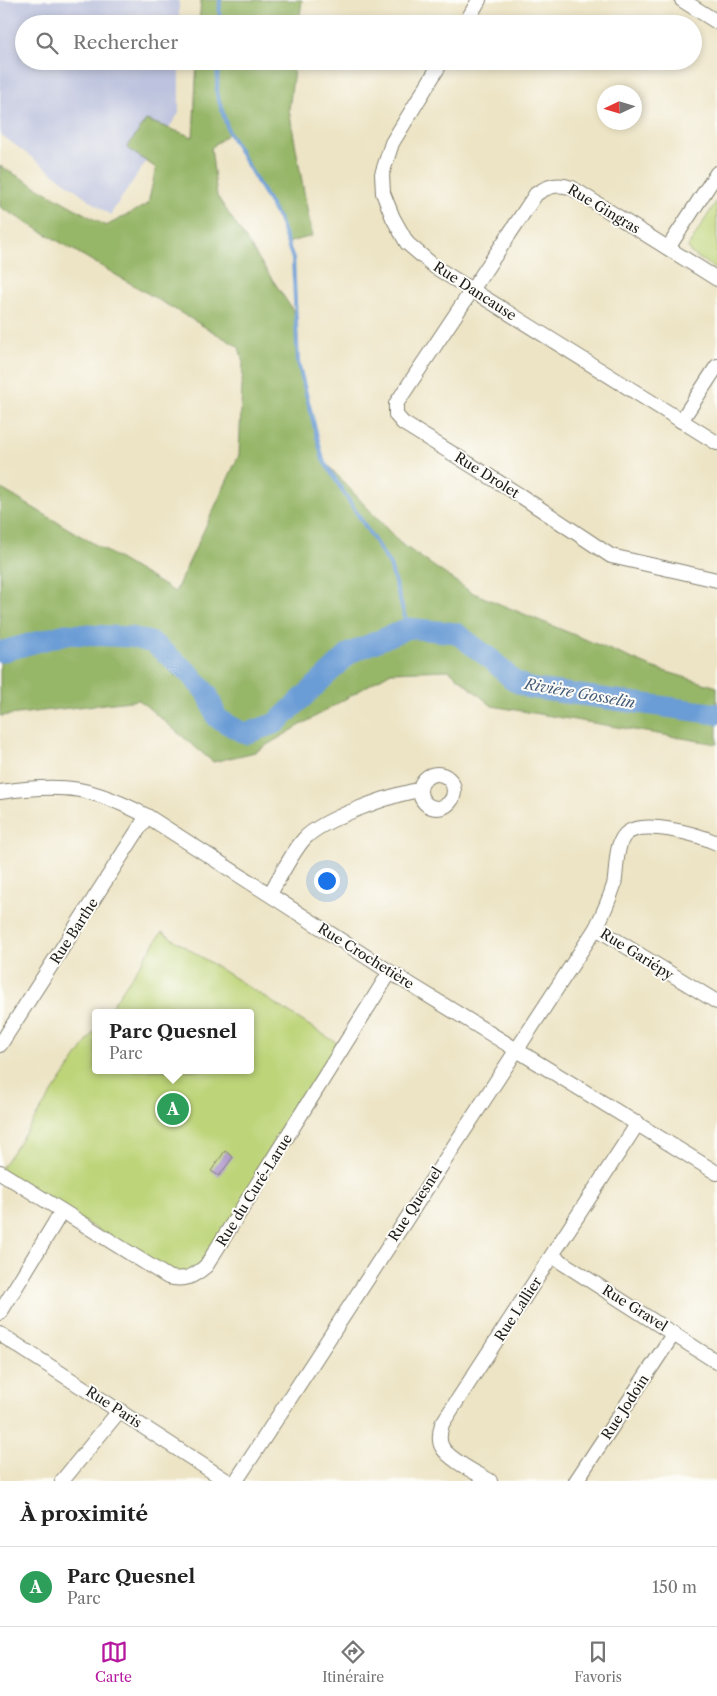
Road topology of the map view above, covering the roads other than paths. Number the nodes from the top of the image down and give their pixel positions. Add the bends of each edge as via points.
1 (479, 0) edge
2 (682, 0) edge
3 (470, 15) edge
4 (717, 22) edge
5 (437, 70) edge
6 (717, 173) edge
7 (668, 248) junction
8 (717, 279) edge
9 (471, 290) junction
10 (717, 366) edge
11 (681, 421) junction
12 (717, 443) edge
13 (717, 580) edge
14 (419, 790) dead end
15 (0, 792) edge
16 (147, 816) junction
17 (717, 843) edge
18 (270, 894) junction
19 (596, 928) junction
20 (390, 972) junction
21 (717, 1002) edge
22 (0, 1045) edge
23 (515, 1050) junction
24 (638, 1124) junction
25 (0, 1172) edge
26 (717, 1173) edge
27 (62, 1211) junction
28 (552, 1256) junction
29 (0, 1313) edge
30 (674, 1333) junction
31 (0, 1334) edge
32 (717, 1362) edge
33 (120, 1410) junction
34 (62, 1481) edge
35 (227, 1481) edge
36 (236, 1481) edge
37 (490, 1481) edge
38 (576, 1481) edge

1 - 3 street
2 - 4 street
5 - 9 street, Rue Dancause via 392,143 382,174 383,193 407,243 435,267
6 - 7 street
7 - 8 street, Rue Gingras
7 - 9 street, Rue Gingras via 561,184 536,194
9 - 11 street, Rue Dancause
9 - 13 street, Rue Drolet via 396,404 396,414 403,423 611,556
10 - 11 street
11 - 12 street, Rue Dancause
14 - 18 street via 332,820 313,831 303,840
15 - 16 street, Rue Crochetière via 55,786 81,789 120,802
16 - 18 street, Rue Crochetière
16 - 22 street, Rue Barthe
17 - 19 street, Rue Gariépy via 703,837 648,827 634,828 624,836 608,905
18 - 20 street, Rue Crochetière
19 - 21 street, Rue Gariépy
19 - 23 street, Rue Quesnel
20 - 23 street, Rue Crochetière
20 - 27 street, Rue du Curé-Larue via 206,1266 195,1275 179,1280 168,1277
23 - 24 street, Rue Crochetière
23 - 36 street, Rue Quesnel
24 - 26 street, Rue Crochetière
24 - 28 street, Rue Lallier
25 - 27 street, Rue du Curé-Larue
27 - 29 street
28 - 30 street, Rue Gravel
28 - 37 street, Rue Lallier via 442,1424 441,1445 447,1454
30 - 32 street, Rue Gravel
30 - 38 street, Rue Jodoin
31 - 33 street, Rue Paris
33 - 34 street
33 - 35 street, Rue Paris

